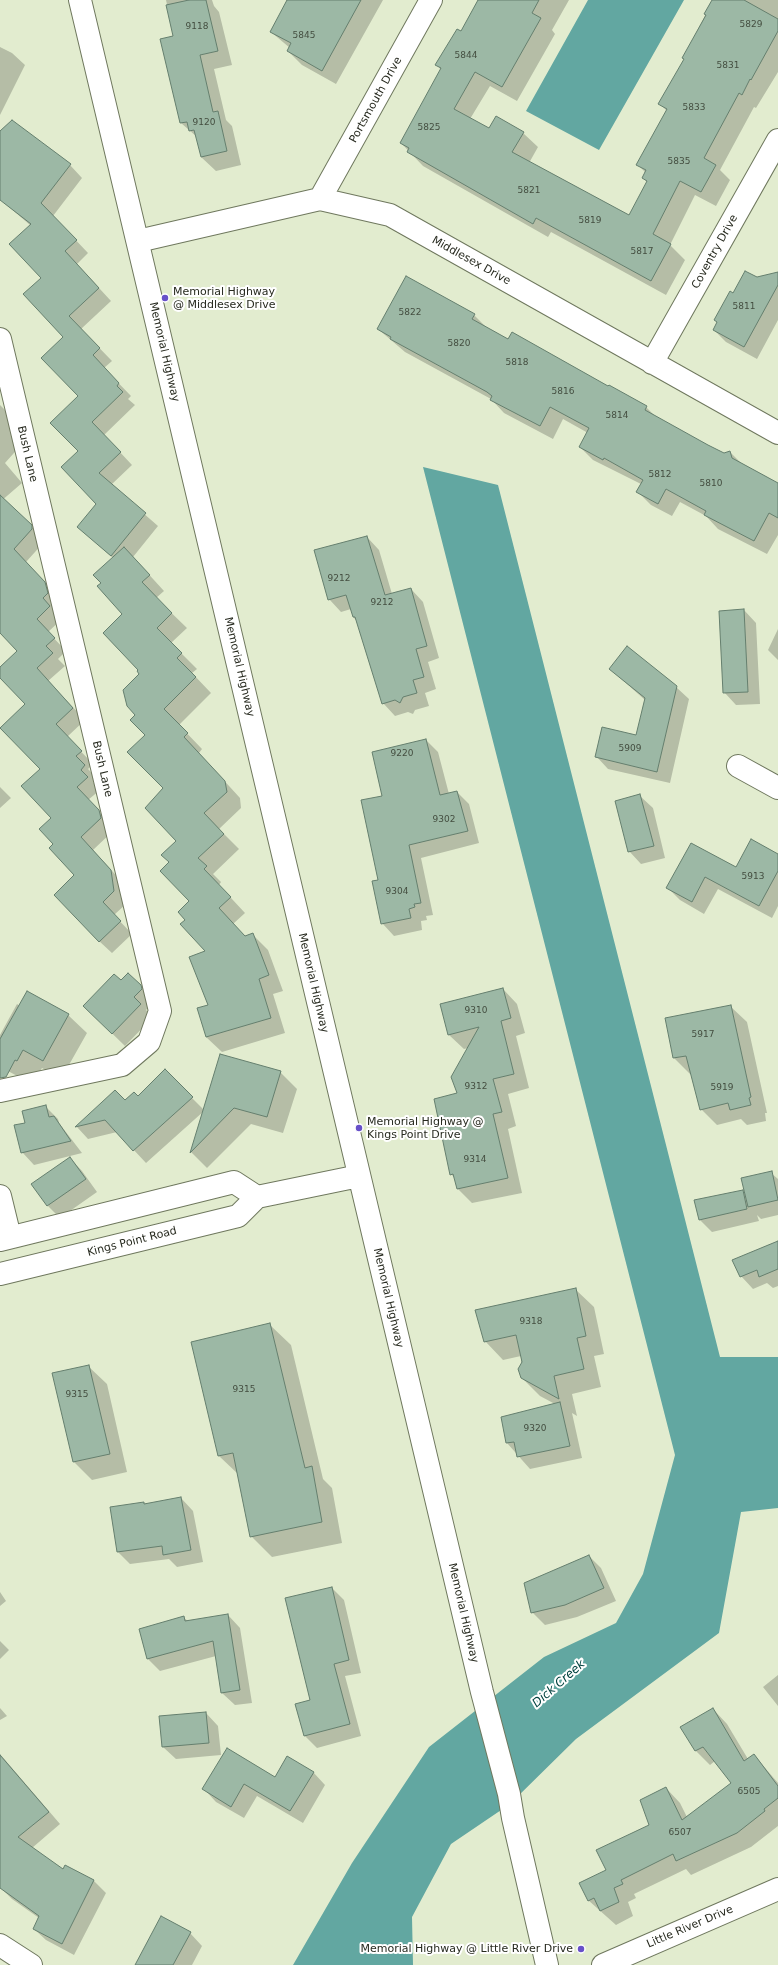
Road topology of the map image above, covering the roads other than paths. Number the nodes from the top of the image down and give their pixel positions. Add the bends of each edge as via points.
1 (80, 0) edge
2 (431, 0) edge
3 (778, 140) edge
4 (320, 199) junction
5 (138, 241) junction
6 (0, 339) edge
7 (652, 363) junction
8 (778, 433) edge
9 (738, 766) dead end
10 (778, 788) edge
11 (0, 1091) edge
12 (359, 1176) junction
13 (0, 1196) edge
14 (257, 1197) junction
15 (5, 1239) edge
16 (0, 1274) edge
17 (778, 1889) edge
18 (0, 1945) edge
19 (31, 1965) edge
20 (547, 1965) edge
21 (603, 1965) edge

1 - 5 street, Memorial Highway
2 - 4 street, Portsmouth Drive
3 - 7 street, Coventry Drive
4 - 5 street, Middlesex Drive
4 - 7 street, Middlesex Drive via 390,215
5 - 12 street, Memorial Highway
6 - 11 street, Bush Lane via 160,1011 149,1042 122,1064
7 - 8 street, Middlesex Drive
9 - 10 street
12 - 14 street
12 - 20 street, Memorial Highway via 482,1692 509,1794
13 - 15 street
14 - 15 street via 234,1182
14 - 16 street, Kings Point Road via 238,1216
17 - 21 street, Little River Drive
18 - 19 street

